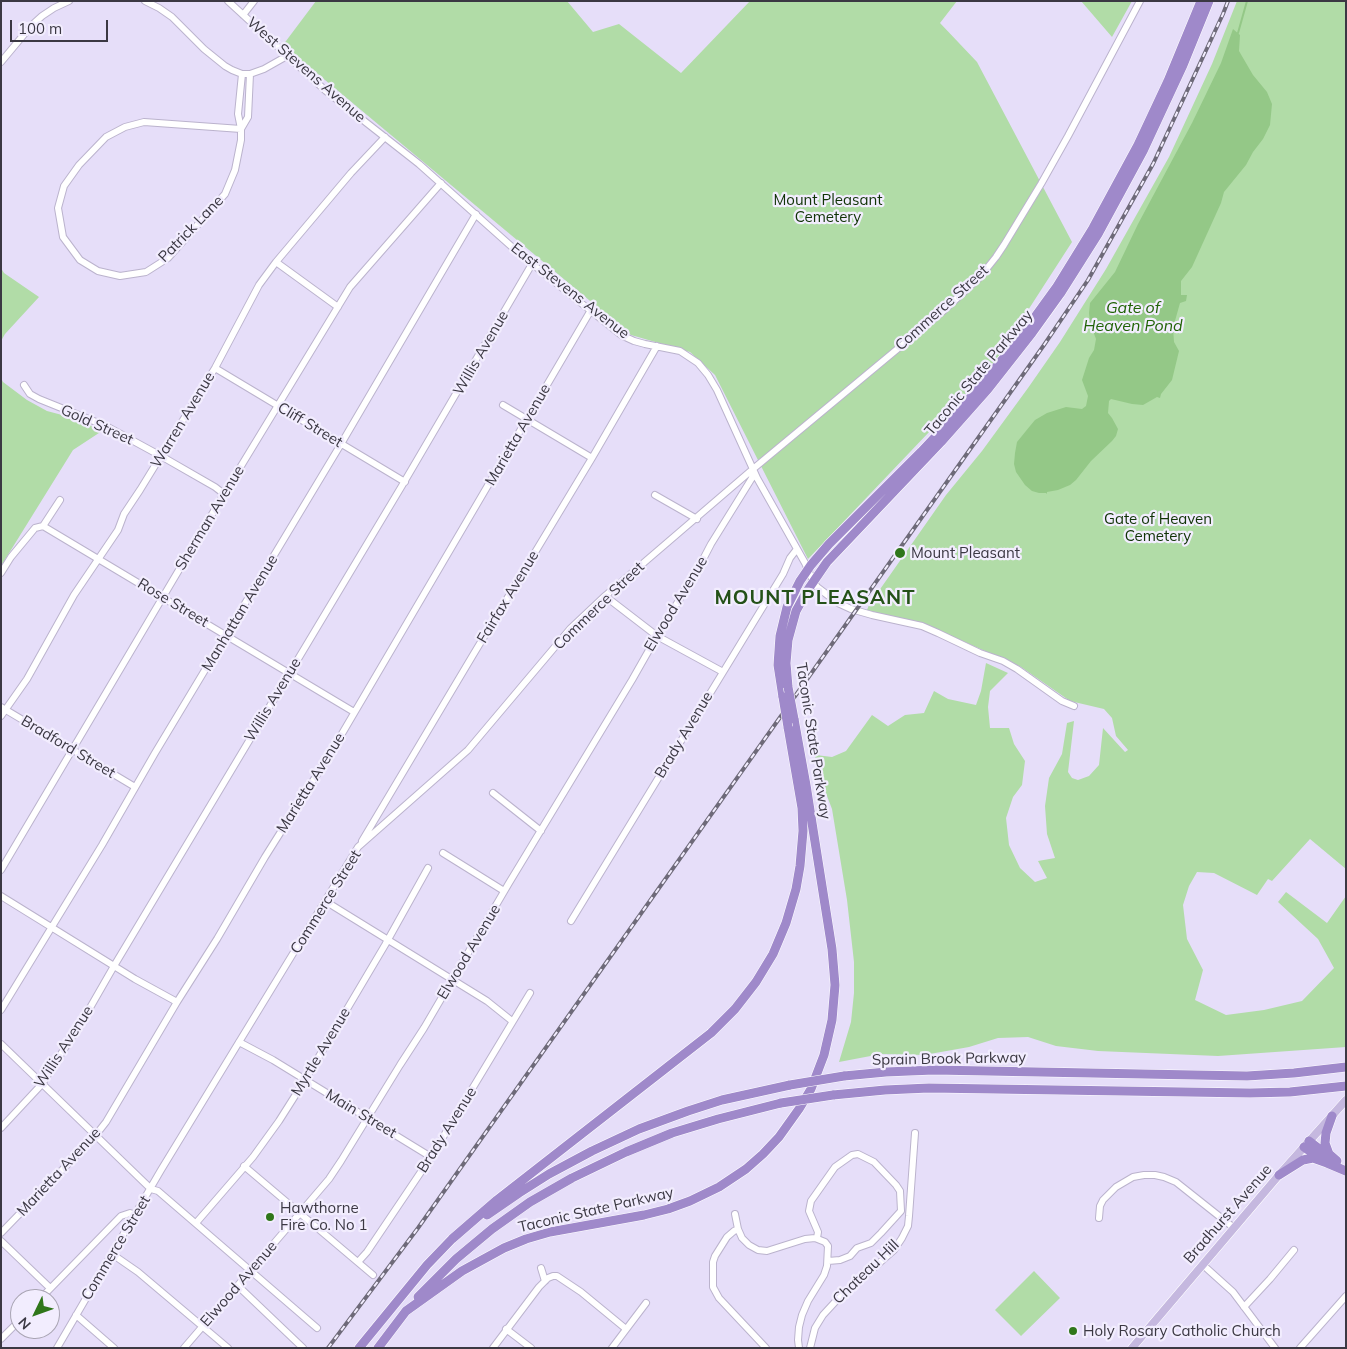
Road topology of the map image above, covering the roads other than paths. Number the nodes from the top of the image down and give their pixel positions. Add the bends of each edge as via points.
1 (69, 1) edge
2 (145, 1) edge
3 (228, 1) edge
4 (254, 1) edge
5 (1140, 1) edge
6 (1201, 1) edge
7 (1209, 1) edge
8 (243, 15) junction
9 (287, 56) junction
10 (1, 62) edge
11 (242, 74) junction
12 (250, 74) junction
13 (242, 128) junction
14 (385, 137) junction
15 (441, 183) junction
16 (476, 214) junction
17 (276, 262) junction
18 (532, 264) junction
19 (338, 306) junction
20 (591, 310) junction
21 (657, 346) junction
22 (215, 368) junction
23 (24, 385) dead end
24 (503, 405) dead end
25 (277, 406) junction
26 (527, 420) junction
27 (341, 444) junction
28 (161, 456) junction
29 (592, 458) junction
30 (753, 469) junction
31 (405, 482) junction
32 (224, 494) junction
33 (655, 495) dead end
34 (60, 500) dead end
35 (697, 518) junction
36 (43, 526) junction
37 (719, 531) joint
38 (797, 549) junction
39 (98, 560) junction
40 (808, 569) junction
41 (1, 573) edge
42 (813, 581) junction
43 (605, 596) junction
44 (163, 597) junction
45 (226, 635) junction
46 (657, 636) junction
47 (290, 672) junction
48 (723, 672) junction
49 (1074, 706) dead end
50 (3, 708) edge
51 (354, 712) junction
52 (1, 716) edge
53 (791, 723) junction
54 (72, 749) junction
55 (135, 787) junction
56 (493, 793) dead end
57 (541, 831) junction
58 (358, 847) junction
59 (443, 853) dead end
60 (428, 868) dead end
61 (1, 870) edge
62 (504, 892) junction
63 (1, 896) edge
64 (325, 901) junction
65 (571, 921) dead end
66 (52, 928) junction
67 (388, 939) junction
68 (114, 966) junction
69 (452, 979) junction
70 (530, 993) dead end
71 (177, 1002) junction
72 (1, 1010) edge
73 (512, 1020) junction
74 (239, 1042) junction
75 (1, 1044) edge
76 (1346, 1067) edge
77 (305, 1080) junction
78 (42, 1084) junction
79 (1346, 1087) edge
80 (1346, 1100) edge
81 (1333, 1114) junction
82 (368, 1118) junction
83 (1, 1128) edge
84 (915, 1133) dead end
85 (95, 1136) junction
86 (1307, 1144) junction
87 (431, 1157) junction
88 (1337, 1163) edge
89 (244, 1166) junction
90 (1346, 1171) edge
91 (1280, 1175) junction
92 (151, 1189) junction
93 (300, 1213) junction
94 (735, 1214) dead end
95 (136, 1216) junction
96 (1099, 1218) dead end
97 (196, 1223) junction
98 (1234, 1228) junction
99 (738, 1229) junction
100 (1, 1233) edge
101 (817, 1238) junction
102 (1, 1241) edge
103 (1294, 1250) dead end
104 (112, 1254) junction
105 (358, 1262) junction
106 (828, 1262) junction
107 (1202, 1265) junction
108 (541, 1268) dead end
109 (251, 1270) junction
110 (373, 1275) dead end
111 (546, 1281) junction
112 (238, 1286) junction
113 (50, 1288) joint
114 (403, 1293) junction
115 (1346, 1296) edge
116 (646, 1303) dead end
117 (1244, 1307) junction
118 (406, 1311) junction
119 (76, 1315) junction
120 (203, 1326) junction
121 (317, 1328) dead end
122 (506, 1329) junction
123 (626, 1329) junction
124 (10, 1330) edge
125 (1, 1339) edge
126 (301, 1346) edge
127 (57, 1348) edge
128 (114, 1348) edge
129 (184, 1348) edge
130 (228, 1348) edge
131 (360, 1348) edge
132 (378, 1348) edge
133 (493, 1348) edge
134 (531, 1348) edge
135 (612, 1348) edge
136 (766, 1348) edge
137 (799, 1348) edge
138 (810, 1348) edge
139 (1132, 1348) edge
140 (1275, 1348) edge
141 (1300, 1348) edge

1 - 10 street via 42,16
2 - 11 street via 172,17 225,66
3 - 8 street, West Stevens Avenue
4 - 8 street
5 - 30 street, Commerce Street via 1055,160 989,267 942,312
6 - 40 highway, Taconic State Parkway via 1138,145 1093,228 1047,301 953,418
7 - 42 highway, Taconic State Parkway via 1146,144 1098,234 1060,294 973,407
8 - 9 street, West Stevens Avenue
9 - 12 street
9 - 14 street, West Stevens Avenue
11 - 12 street
11 - 13 street, Patrick Lane via 238,114
12 - 13 street, Patrick Lane via 248,117
13 - 13 street, Patrick Lane via 235,170 226,194 168,258 146,272 120,276 98,271 80,260 63,237 58,208 64,186 106,137 144,122
14 - 15 street, East Stevens Avenue
14 - 17 street, Warren Avenue
15 - 16 street, East Stevens Avenue
15 - 19 street, Sherman Avenue via 350,287
16 - 18 street, East Stevens Avenue
16 - 27 street, Manhattan Avenue
17 - 19 street
17 - 22 street, Warren Avenue via 259,285
18 - 20 street, East Stevens Avenue
18 - 31 street, Willis Avenue
19 - 25 street, Sherman Avenue
20 - 21 street, East Stevens Avenue via 622,335
20 - 26 street, Marietta Avenue
21 - 29 street, Fairfax Avenue
21 - 30 street, East Stevens Avenue via 680,351 698,363 708,375
22 - 25 street, Cliff Street
22 - 28 street, Warren Avenue
23 - 28 street, Gold Street via 38,399 106,426
24 - 26 street
25 - 27 street, Cliff Street
25 - 32 street, Sherman Avenue
26 - 29 street
26 - 51 street, Marietta Avenue
27 - 31 street, Cliff Street
27 - 45 street, Manhattan Avenue
28 - 32 street, Gold Street
28 - 39 street, Warren Avenue
29 - 58 street, Fairfax Avenue
30 - 35 street, Commerce Street
30 - 37 street, Commerce Street via 752,478
30 - 38 street, East Stevens Avenue
31 - 47 street, Willis Avenue
32 - 44 street, Sherman Avenue
33 - 35 street
34 - 36 street
35 - 43 street, Commerce Street
36 - 39 street, Rose Street
36 - 41 street via 35,528
37 - 46 street, Elwood Avenue
38 - 40 street, East Stevens Avenue
38 - 48 street, Brady Avenue
39 - 44 street, Rose Street
39 - 50 street, Warren Avenue via 74,595 27,679
40 - 42 street, East Stevens Avenue
40 - 53 highway, Taconic State Parkway, bridge via 791,596 779,642 783,697
42 - 49 street via 842,605 856,611 918,625 1004,661
42 - 53 highway, Taconic State Parkway, bridge via 799,606 786,657
43 - 46 street
43 - 58 street, Commerce Street via 570,629 468,750
44 - 45 street, Rose Street
44 - 54 street, Sherman Avenue
45 - 47 street, Rose Street
45 - 55 street, Manhattan Avenue
46 - 48 street
46 - 57 street, Elwood Avenue
47 - 51 street, Rose Street
47 - 68 street, Willis Avenue
48 - 65 street, Brady Avenue
50 - 52 street, Warren Avenue
50 - 54 street, Bradford Street
51 - 71 street, Marietta Avenue
53 - 114 highway, Taconic State Parkway via 802,808 800,866 794,900 782,933 756,982 735,1009 704,1039 463,1228
53 - 118 highway, Taconic State Parkway via 804,774 835,985 824,1055 796,1114 754,1162 701,1196 657,1212 520,1241 472,1264
54 - 55 street, Bradford Street
54 - 61 street, Sherman Avenue
55 - 66 street, Manhattan Avenue
56 - 57 street
57 - 62 street, Elwood Avenue
58 - 64 street, Commerce Street
59 - 62 street
60 - 67 street, Myrtle Avenue
62 - 69 street, Elwood Avenue
63 - 66 street
64 - 67 street
64 - 74 street, Commerce Street
66 - 68 street
66 - 72 street, Manhattan Avenue
67 - 69 street
67 - 77 street, Myrtle Avenue
68 - 71 street
68 - 78 street, Willis Avenue
69 - 73 street
69 - 82 street, Elwood Avenue
70 - 73 street, Brady Avenue
71 - 85 street, Marietta Avenue
73 - 87 street, Brady Avenue
74 - 77 street, Main Street
74 - 92 street, Commerce Street
75 - 78 street
76 - 114 highway, Sprain Brook Parkway, bridge via 1247,1076 934,1070 886,1072 790,1084 734,1097 627,1135 529,1186 490,1213
77 - 82 street, Main Street
77 - 89 street, Myrtle Avenue via 279,1121
78 - 83 street, Willis Avenue
78 - 85 street
79 - 118 highway, Sprain Brook Parkway, bridge via 1226,1094 929,1088 833,1095 781,1103 672,1133 566,1180 483,1236 441,1273
80 - 81 main road, Bradhurst Avenue
81 - 86 main road, Bradhurst Avenue
81 - 88 highway via 1325,1143
82 - 87 street, Main Street
82 - 93 street, Elwood Avenue via 342,1161
84 - 138 street, Chateau Hill via 908,1226 894,1250 822,1315
85 - 92 street
85 - 100 street, Marietta Avenue
86 - 88 highway
86 - 91 main road, Bradhurst Avenue
87 - 105 street, Brady Avenue
88 - 90 highway
88 - 91 highway via 1303,1160
89 - 93 street
89 - 97 street, Myrtle Avenue
91 - 98 main road, Bradhurst Avenue
92 - 95 street, Commerce Street
92 - 97 street via 158,1191
93 - 105 street
93 - 109 street, Elwood Avenue
94 - 99 street
95 - 104 street, Commerce Street
95 - 113 street via 130,1213 121,1216
96 - 98 street via 1103,1200 1116,1187 1134,1177 1155,1175 1176,1182
97 - 109 street
98 - 107 main road, Bradhurst Avenue
99 - 101 street via 742,1238 758,1250 767,1251
99 - 136 street via 715,1256 714,1287 719,1298
101 - 106 street via 828,1246
101 - 106 street via 818,1232 809,1211 811,1201 835,1167 852,1155 858,1154 874,1162 900,1190 900,1211 871,1244 862,1245 850,1256
102 - 113 street
103 - 117 street
104 - 119 street, Commerce Street
104 - 120 street
105 - 110 street
106 - 137 street via 802,1315
107 - 117 street via 1229,1288
107 - 139 main road, Bradhurst Avenue
108 - 111 street
109 - 112 street, Elwood Avenue
109 - 121 street
111 - 122 street
111 - 123 street via 557,1276
112 - 120 street, Elwood Avenue
112 - 126 street
114 - 131 highway, Taconic State Parkway
115 - 141 street
116 - 123 street
117 - 140 street
118 - 132 highway, Taconic State Parkway
119 - 127 street, Commerce Street
119 - 128 street
120 - 129 street, Elwood Avenue
120 - 130 street
122 - 133 street
122 - 134 street
123 - 135 street
124 - 125 street

